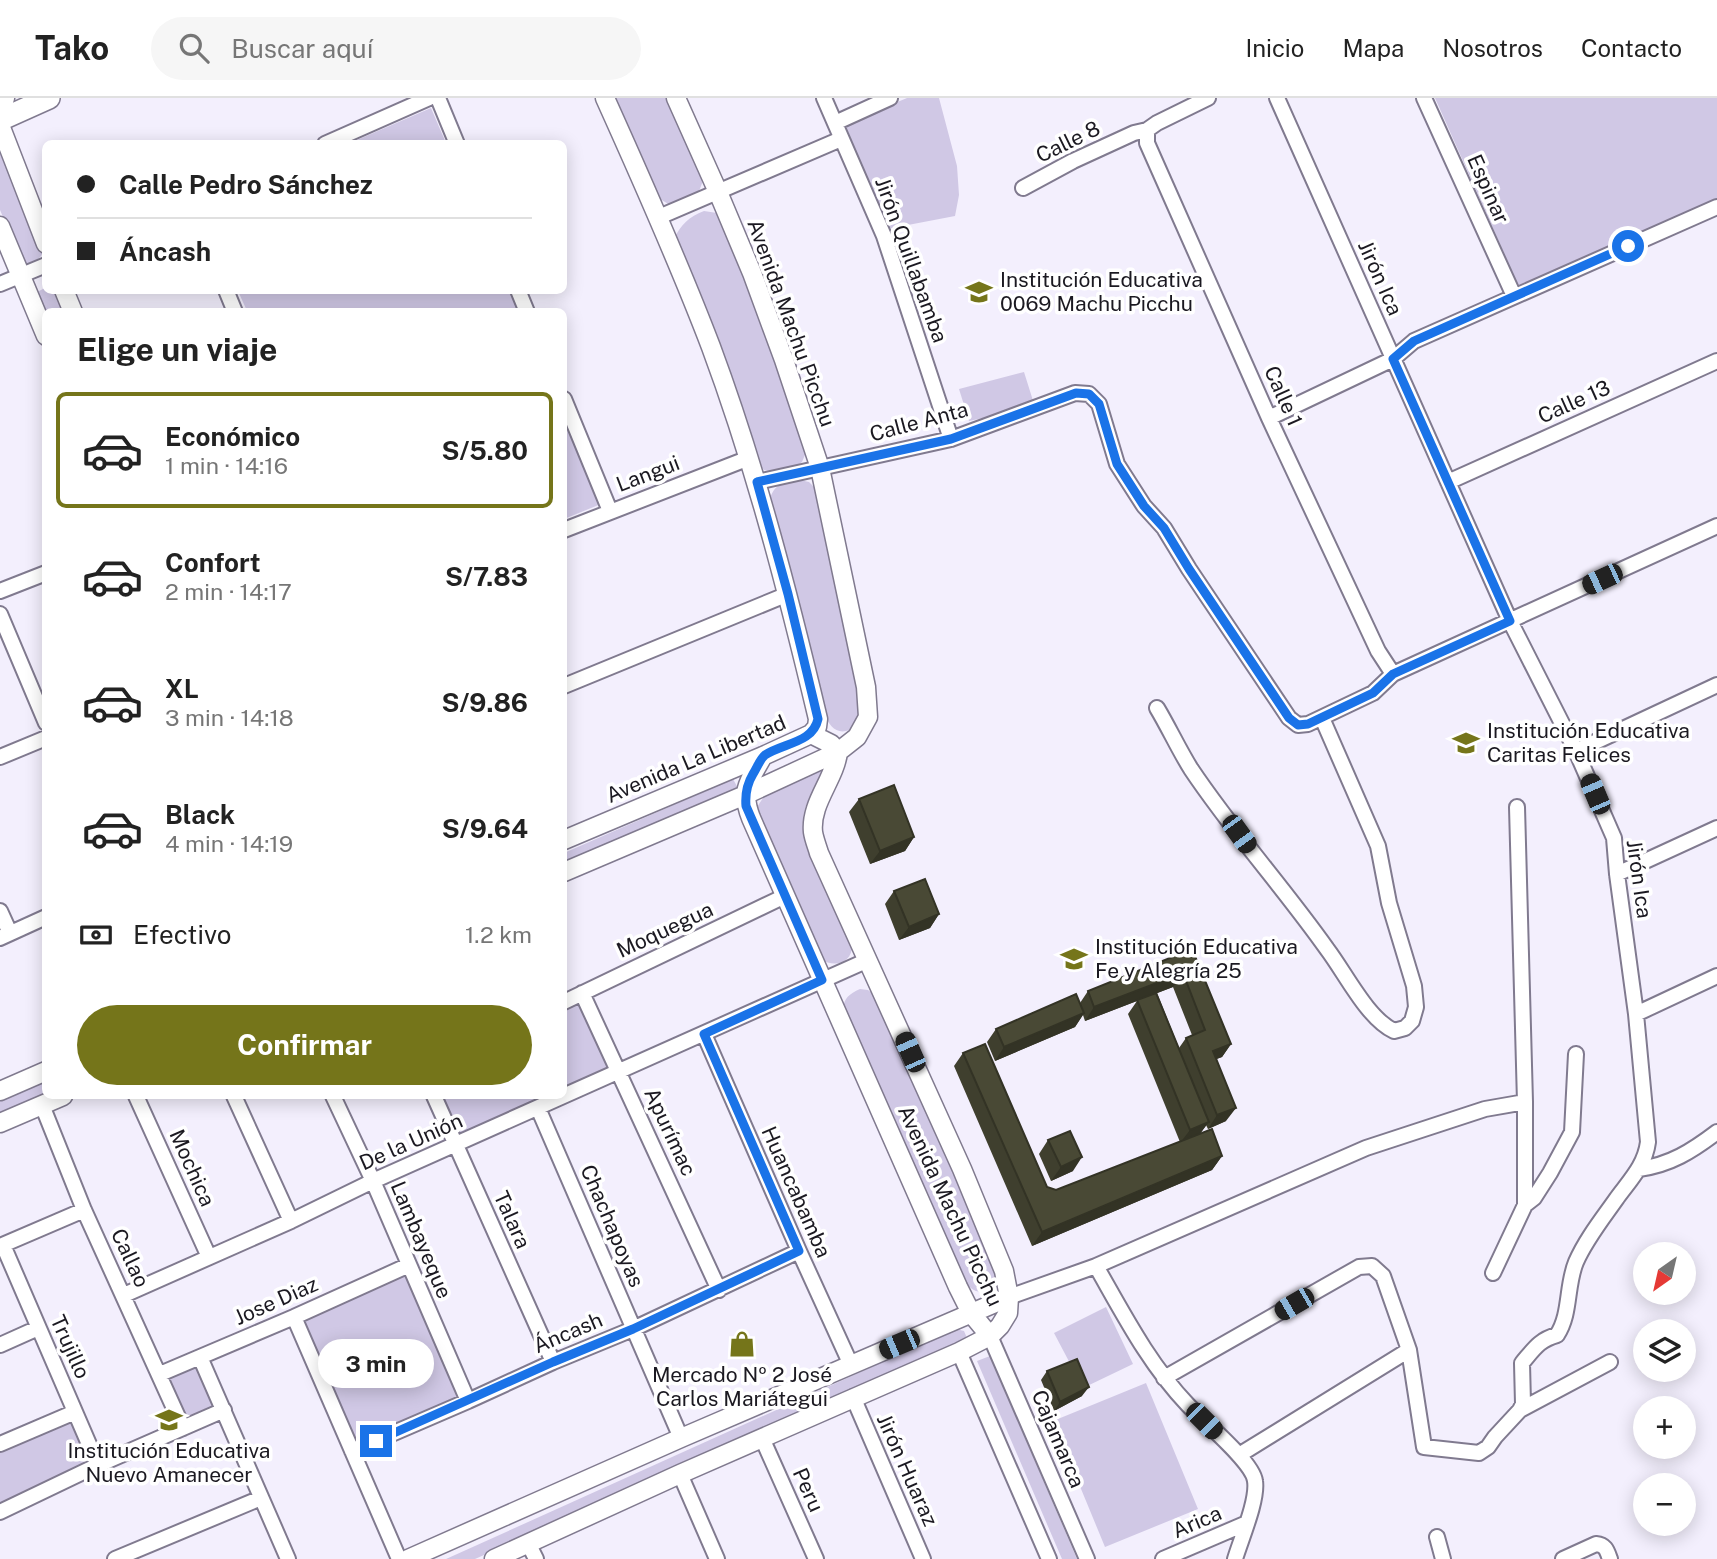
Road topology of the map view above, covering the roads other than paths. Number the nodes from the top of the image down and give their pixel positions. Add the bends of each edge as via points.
1 (5, 98) edge
2 (49, 98) edge
3 (429, 98) edge
4 (438, 98) edge
5 (605, 98) edge
6 (676, 98) edge
7 (824, 98) edge
8 (890, 98) edge
9 (1208, 98) edge
10 (1277, 98) edge
11 (1424, 98) edge
12 (0, 117) edge
13 (835, 123) junction
14 (0, 125) edge
15 (1147, 130) junction
16 (841, 139) junction
17 (334, 140) edge
18 (455, 140) edge
19 (1023, 188) dead end
20 (718, 192) junction
21 (1717, 207) edge
22 (659, 217) junction
23 (0, 226) edge
24 (42, 234) edge
25 (42, 267) edge
26 (20, 275) junction
27 (0, 284) edge
28 (1514, 296) junction
29 (42, 327) edge
30 (1393, 359) junction
31 (1717, 360) edge
32 (567, 406) edge
33 (1269, 418) junction
34 (951, 439) junction
35 (749, 458) junction
36 (820, 468) junction
37 (757, 482) junction
38 (1448, 482) junction
39 (610, 511) junction
40 (1717, 526) edge
41 (567, 529) edge
42 (42, 575) edge
43 (0, 591) edge
44 (788, 594) junction
45 (0, 614) edge
46 (1510, 621) junction
47 (1393, 674) junction
48 (567, 685) edge
49 (1717, 685) edge
50 (1157, 708) dead end
51 (42, 714) edge
52 (1322, 718) junction
53 (811, 734) junction
54 (42, 740) edge
55 (1576, 751) junction
56 (838, 752) junction
57 (763, 756) junction
58 (0, 757) edge
59 (745, 795) junction
60 (1517, 807) dead end
61 (1717, 828) edge
62 (567, 839) edge
63 (567, 871) edge
64 (1617, 874) junction
65 (785, 896) junction
66 (0, 911) edge
67 (42, 919) edge
68 (5, 935) edge
69 (868, 960) junction
70 (1717, 976) edge
71 (822, 980) junction
72 (582, 993) junction
73 (567, 1000) edge
74 (1636, 1014) junction
75 (704, 1034) junction
76 (1576, 1054) dead end
77 (619, 1071) junction
78 (42, 1073) edge
79 (0, 1091) edge
80 (567, 1095) edge
81 (56, 1099) edge
82 (137, 1099) edge
83 (235, 1099) edge
84 (334, 1099) edge
85 (434, 1099) edge
86 (558, 1099) edge
87 (1525, 1102) junction
88 (42, 1105) junction
89 (538, 1108) junction
90 (0, 1123) edge
91 (1717, 1132) edge
92 (456, 1146) junction
93 (1639, 1168) junction
94 (373, 1181) junction
95 (1525, 1205) junction
96 (84, 1210) junction
97 (291, 1221) junction
98 (1, 1246) edge
99 (799, 1251) junction
100 (209, 1257) junction
101 (409, 1265) junction
102 (1096, 1266) junction
103 (1493, 1273) dead end
104 (719, 1290) junction
105 (124, 1295) junction
106 (1009, 1297) junction
107 (971, 1313) junction
108 (294, 1317) junction
109 (38, 1328) junction
110 (633, 1329) junction
111 (990, 1336) junction
112 (0, 1345) edge
113 (1409, 1350) junction
114 (959, 1352) junction
115 (200, 1357) junction
116 (553, 1362) junction
117 (1610, 1362) dead end
118 (851, 1366) junction
119 (160, 1374) junction
120 (1164, 1378) junction
121 (790, 1391) junction
122 (853, 1397) junction
123 (468, 1401) junction
124 (224, 1410) junction
125 (1520, 1410) junction
126 (75, 1412) junction
127 (803, 1420) junction
128 (184, 1428) junction
129 (681, 1438) junction
130 (762, 1438) junction
131 (0, 1444) edge
132 (352, 1451) junction
133 (1239, 1455) junction
134 (99, 1465) junction
135 (680, 1474) junction
136 (261, 1498) junction
137 (0, 1512) edge
138 (1247, 1523) junction
139 (1437, 1537) dead end
140 (532, 1551) edge
141 (1183, 1555) edge
142 (116, 1559) edge
143 (288, 1559) edge
144 (399, 1559) edge
145 (408, 1559) edge
146 (494, 1559) edge
147 (717, 1559) edge
148 (816, 1559) edge
149 (923, 1559) edge
150 (1049, 1559) edge
151 (1087, 1559) edge
152 (1163, 1559) edge
153 (1236, 1559) edge
154 (1443, 1559) edge
155 (1563, 1559) edge
156 (1610, 1559) edge

1 - 12 street
2 - 12 main road
3 - 17 street
4 - 18 street
5 - 22 street
6 - 20 street, Avenida Machu Picchu
7 - 13 street, Jirón Quillabamba
8 - 13 street
9 - 15 street, Calle 8
10 - 30 street, Jirón Ica
11 - 28 street, Espinar
13 - 16 street, Jirón Quillabamba
14 - 24 street
15 - 19 street, Calle 8
15 - 33 street, Calle 1 via 1147,143
16 - 20 street
16 - 34 street, Jirón Quillabamba via 884,236
20 - 22 street
20 - 36 street, Avenida Machu Picchu via 752,273
21 - 28 street
22 - 35 street
23 - 26 street
25 - 26 street
26 - 27 street
26 - 29 street
28 - 30 street via 1414,341
30 - 33 street
30 - 38 street, Jirón Ica
31 - 38 street, Calle 13
32 - 39 street
33 - 47 street, Calle 1
34 - 36 street, Calle Anta
34 - 52 street, Calle Anta via 1076,393 1089,394 1099,404 1117,464 1289,718 1298,725
35 - 37 street
35 - 39 street, Langui
36 - 37 street, Calle Anta
36 - 56 street, Avenida Machu Picchu via 869,717 856,737
37 - 44 street
38 - 46 street, Jirón Ica
39 - 41 street, Langui
40 - 46 street
42 - 43 street
44 - 48 street
44 - 53 street via 818,719
45 - 51 street
46 - 47 street
46 - 55 street, Jirón Ica
47 - 52 street via 1373,693
49 - 55 street
50 - 52 street via 1191,768 1239,834 1373,1015 1395,1031 1412,1021 1414,986 1389,903 1378,846
53 - 56 street, Avenida La Libertad
53 - 57 street, Avenida La Libertad
54 - 58 street
55 - 64 street, Jirón Ica via 1614,838
56 - 59 street
56 - 69 street, Avenida Machu Picchu via 815,812 813,830
57 - 59 street
57 - 62 street, Avenida La Libertad
59 - 63 street
59 - 65 street, Avenida Machu Picchu
60 - 87 street
61 - 64 street
64 - 74 street, Jirón Ica
65 - 71 street, Avenida Machu Picchu
65 - 72 street, Moquegua
66 - 68 street
67 - 68 street
69 - 71 street, De la Unión
69 - 106 street, Avenida Machu Picchu via 962,1168 1004,1270
70 - 74 street
71 - 75 street, De la Unión
71 - 107 street, Avenida Machu Picchu
72 - 73 street, Moquegua
72 - 77 street, Apurímac
74 - 93 street, Jirón Ica via 1648,1142
75 - 77 street, De la Unión
75 - 99 street, Huancabamba
76 - 95 street via 1573,1132 1534,1198
77 - 80 street, De la Unión
77 - 104 street, Apurímac
78 - 79 street
81 - 88 street
82 - 100 street, Mochica
83 - 97 street
84 - 94 street, Lambayeque
85 - 92 street, Talara
86 - 89 street, De la Unión
87 - 95 street
87 - 102 street via 1485,1109 1366,1148
88 - 90 street
88 - 96 street, Callao
89 - 92 street, De la Unión
89 - 110 street, Chachapoyas
91 - 93 street via 1675,1158
92 - 94 street, De la Unión
92 - 116 street, Talara
93 - 125 street, Jirón Ica via 1576,1263 1563,1327 1539,1343 1522,1363
94 - 97 street, De la Unión
94 - 101 street, Lambayeque
95 - 103 street
96 - 98 street
96 - 105 street, Callao
97 - 100 street, De la Unión
98 - 109 street, Trujillo
99 - 104 street, Áncash
99 - 118 street, Huancabamba
100 - 105 street, De la Unión
101 - 108 street, Jose Diaz
101 - 123 street, Lambayeque
102 - 106 street
102 - 120 street
104 - 110 street, Áncash
105 - 119 street, Callao
106 - 107 street
106 - 111 street, Avenida Machu Picchu via 1007,1313
107 - 111 street, Avenida Machu Picchu
107 - 118 street
108 - 115 street, Jose Diaz
108 - 132 street
109 - 112 street
109 - 126 street, Trujillo
110 - 116 street, Áncash
110 - 129 street, Chachapoyas
111 - 114 street
111 - 151 street, Cajamarca
113 - 120 street via 1383,1276 1372,1266 1359,1267
113 - 125 street via 1424,1447 1479,1453
113 - 133 street
114 - 122 street
114 - 150 street
115 - 119 street, Jose Diaz
115 - 124 street
116 - 123 street, Áncash
117 - 125 street
118 - 121 street
119 - 128 street, Callao
120 - 133 street
121 - 127 street
121 - 129 street
122 - 127 street
122 - 149 street, Jirón Huaraz
123 - 132 street, Áncash
124 - 128 street
124 - 136 street
126 - 131 street
126 - 134 street, Trujillo
127 - 130 street
128 - 134 street
129 - 145 street
130 - 135 street
130 - 148 street, Peru
132 - 144 street
133 - 138 street via 1255,1479
134 - 137 street
135 - 140 street
135 - 147 street
136 - 142 street
136 - 143 street
138 - 141 street, Arica
138 - 153 street
139 - 154 street
140 - 146 street
141 - 152 street, Arica
155 - 156 street via 1596,1544 1606,1548

